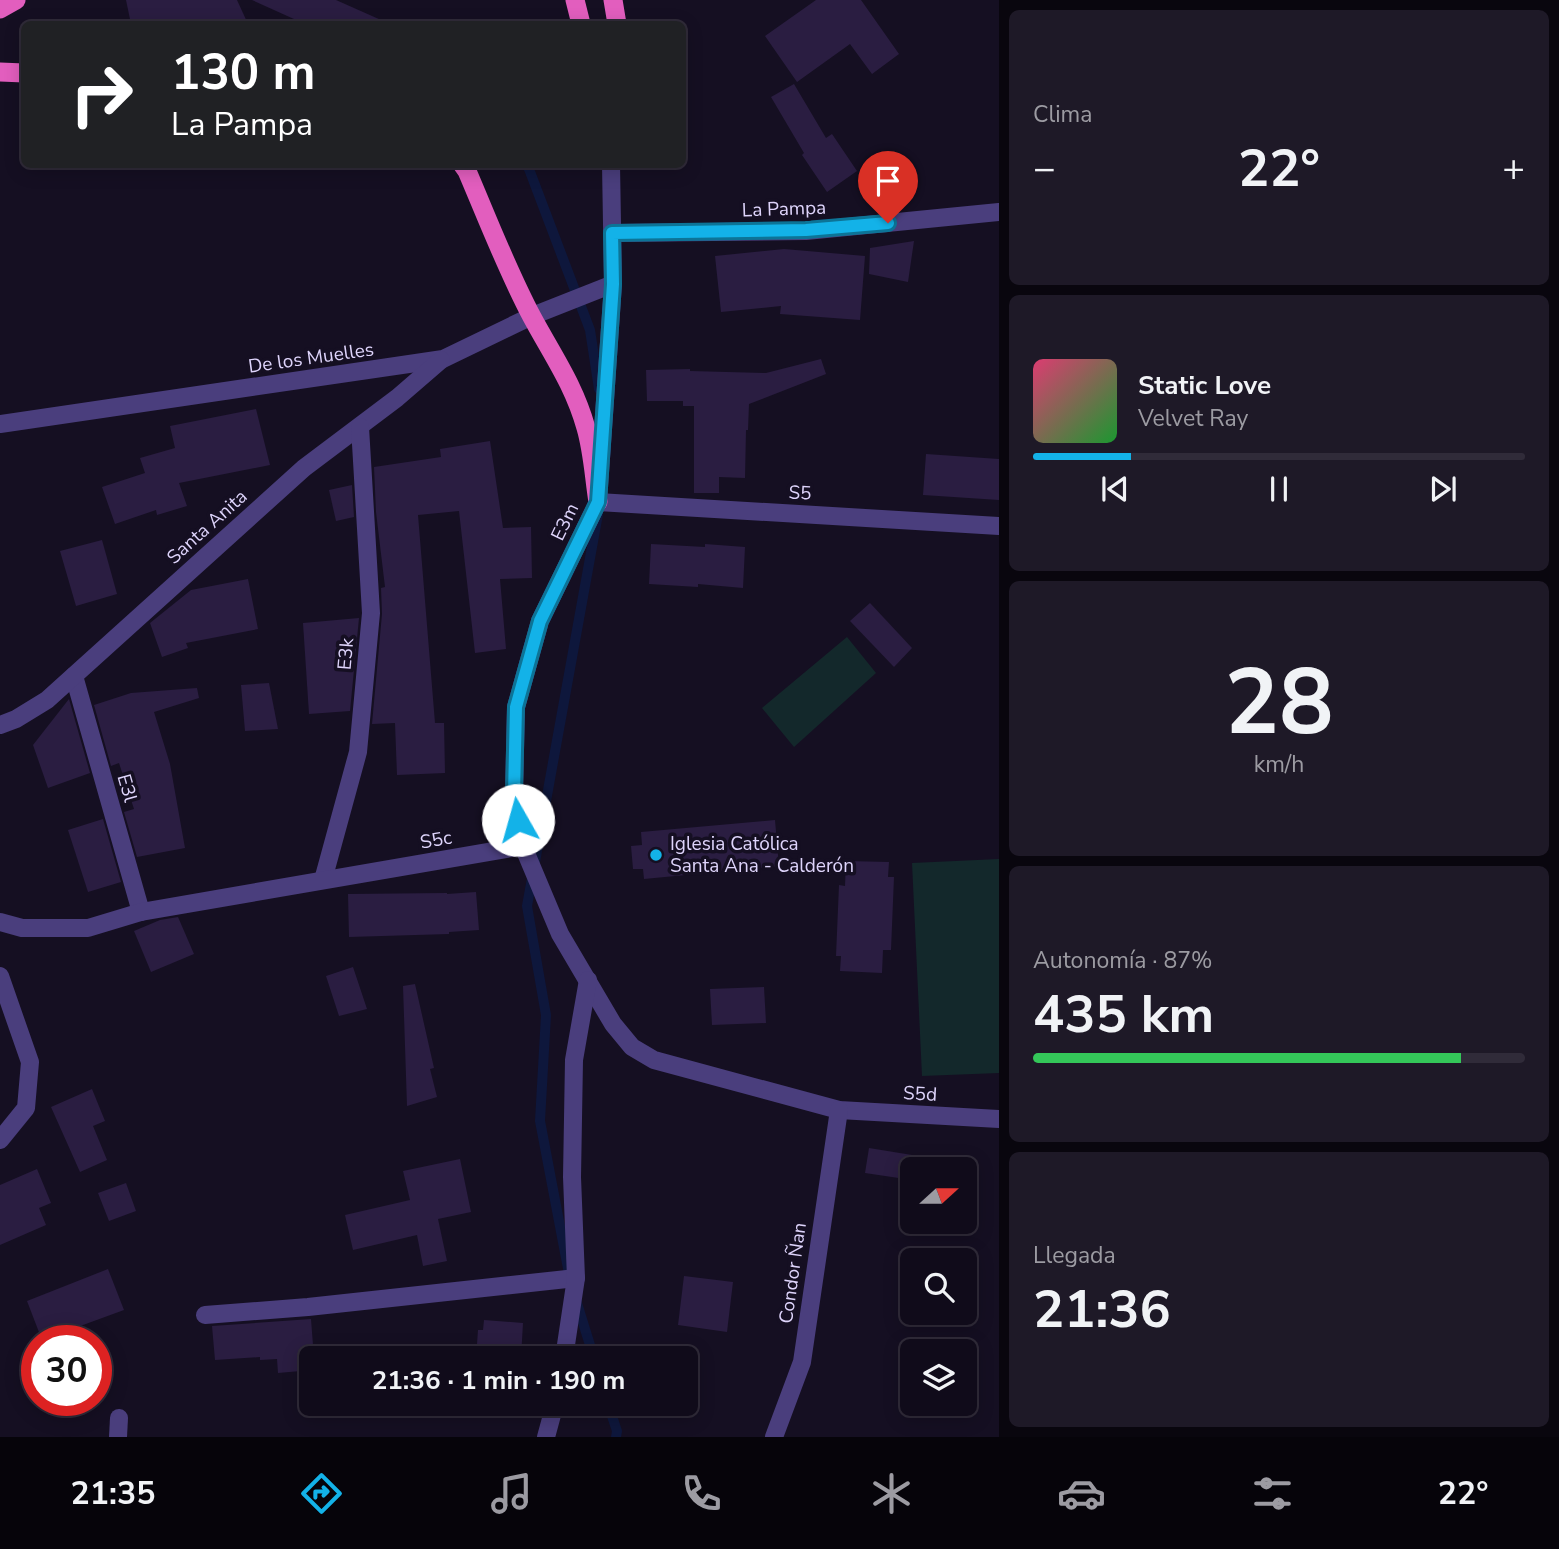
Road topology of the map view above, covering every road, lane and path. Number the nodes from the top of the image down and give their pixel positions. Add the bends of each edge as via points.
1 (16, 0) edge
2 (575, 0) edge
3 (613, 0) edge
4 (0, 9) edge
5 (580, 21) edge
6 (616, 21) edge
7 (0, 72) edge
8 (21, 74) edge
9 (465, 168) edge
10 (611, 168) edge
11 (999, 212) edge
12 (612, 233) junction
13 (613, 284) junction
14 (532, 316) junction
15 (443, 359) junction
16 (0, 424) edge
17 (360, 427) junction
18 (598, 502) junction
19 (999, 526) edge
20 (74, 676) junction
21 (8, 722) edge
22 (0, 739) edge
23 (523, 846) junction
24 (323, 880) junction
25 (141, 912) junction
26 (0, 922) edge
27 (0, 976) edge
28 (589, 980) junction
29 (839, 1110) junction
30 (999, 1119) edge
31 (0, 1140) edge
32 (576, 1278) junction
33 (205, 1315) dead end
34 (566, 1346) edge
35 (552, 1416) edge
36 (118, 1418) dead end
37 (118, 1437) edge
38 (546, 1437) edge
39 (774, 1437) edge

1 - 4 highway
2 - 5 highway
3 - 6 highway
7 - 8 highway
9 - 14 highway
10 - 12 street, E3m
11 - 12 street, La Pampa via 806,230
12 - 13 street, E3m
13 - 14 street, De los Muelles
13 - 18 street, E3m
14 - 15 street, De los Muelles
14 - 18 highway via 574,392 591,447
15 - 16 street, De los Muelles
15 - 17 street, Santa Anita
17 - 20 street, Santa Anita via 304,468
17 - 24 street, E3k via 371,613 358,752
18 - 19 street, S5
18 - 23 street, E3m via 540,621 516,707 514,794
20 - 21 street, Santa Anita via 47,700
20 - 25 street, E3l
21 - 22 street
23 - 24 street, S5c
23 - 28 street via 560,934
24 - 25 street, S5c
25 - 26 street, S5c via 88,928 22,928
27 - 31 street via 30,1062 26,1108
28 - 29 street via 613,1024 632,1047 654,1060
28 - 32 street via 574,1060
29 - 30 street, S5d
29 - 39 street, Condor Ñan via 802,1362
32 - 33 street
32 - 34 street
35 - 38 street
36 - 37 street

